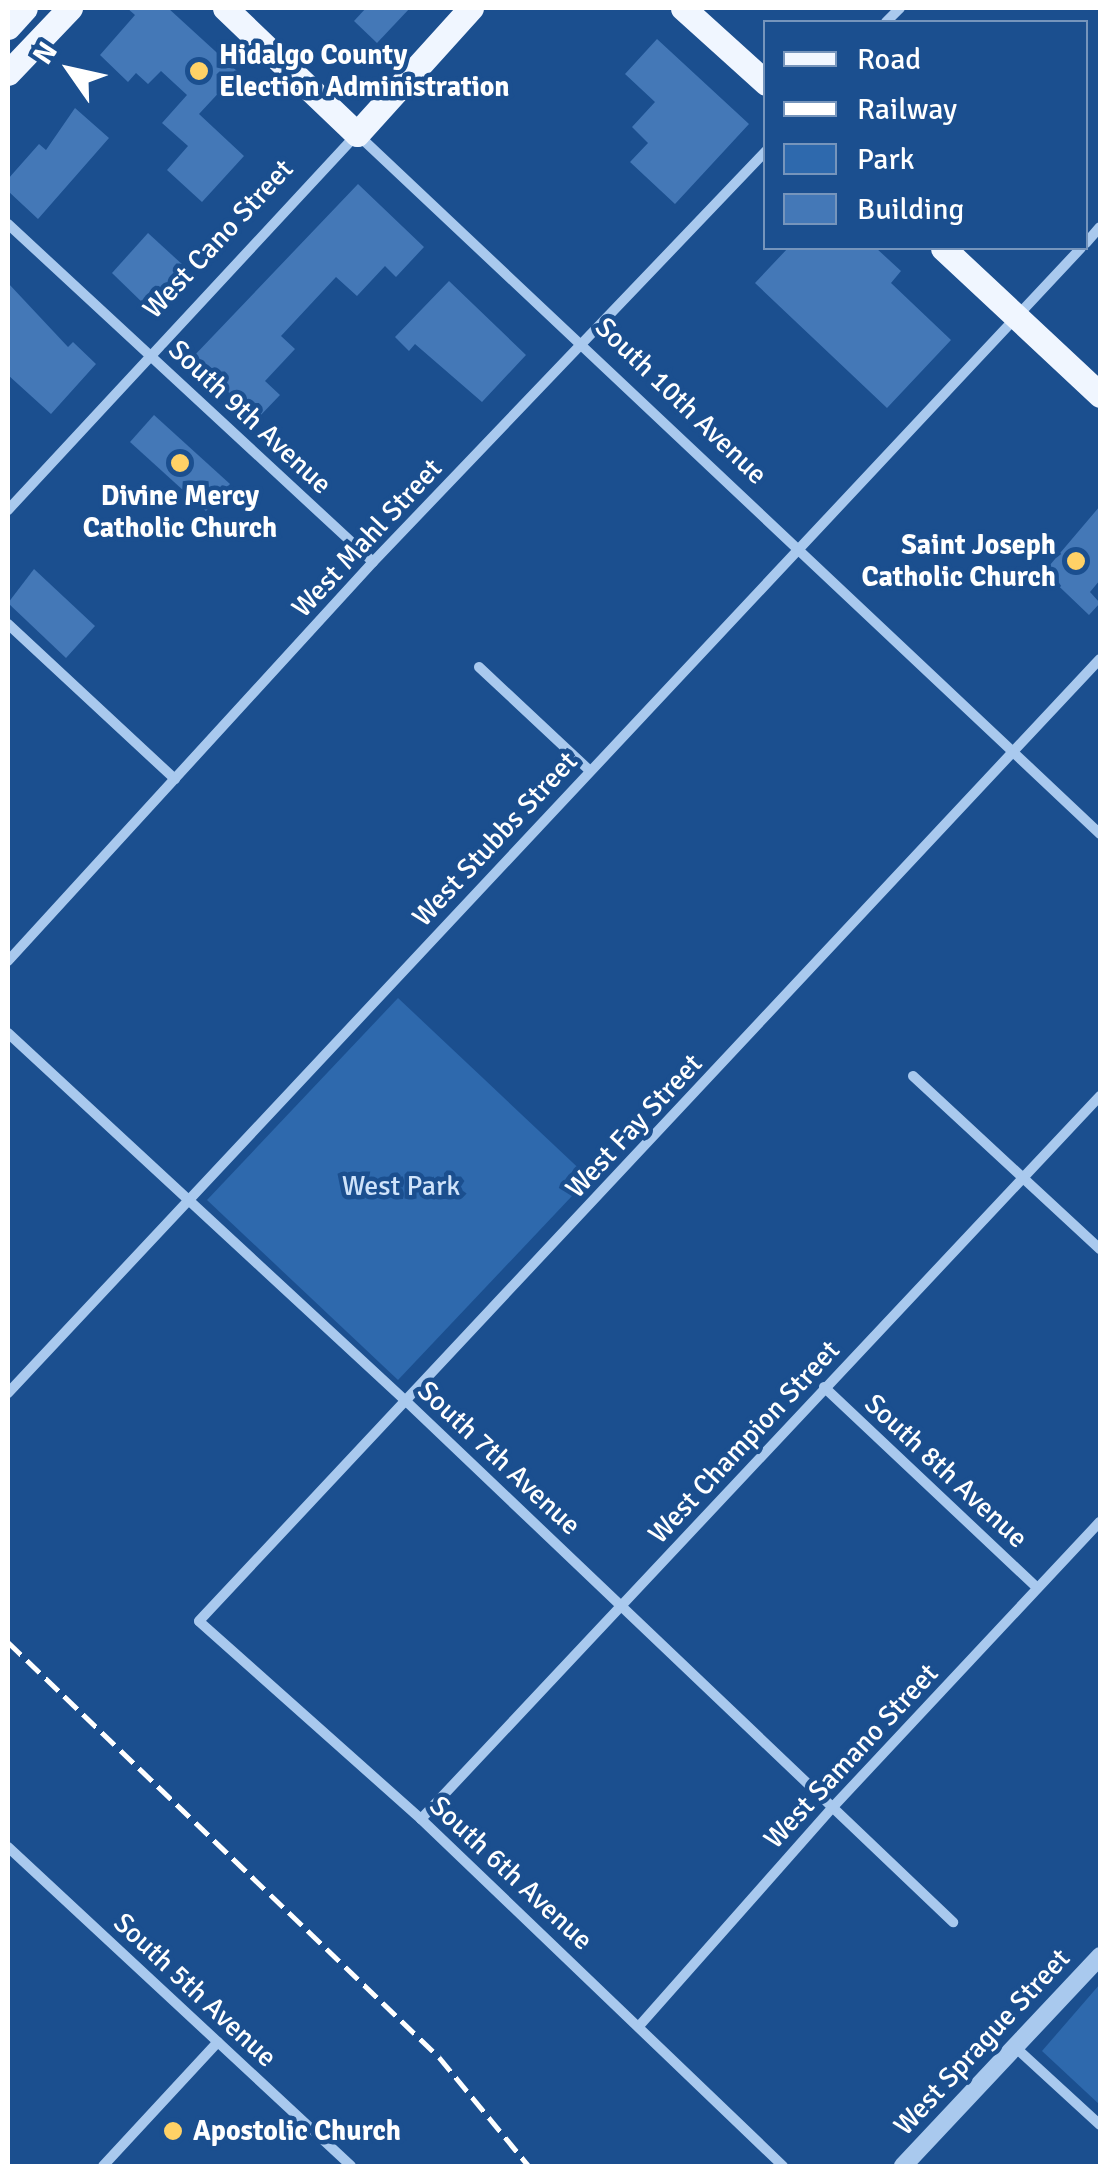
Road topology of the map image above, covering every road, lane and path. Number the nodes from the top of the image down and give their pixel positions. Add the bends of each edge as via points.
1 (26, 8) edge
2 (70, 8) edge
3 (225, 8) edge
4 (470, 8) edge
5 (682, 8) edge
6 (8, 27) edge
7 (8, 73) edge
8 (763, 80) edge
9 (357, 134) junction
10 (763, 154) edge
11 (8, 224) edge
12 (945, 250) edge
13 (1078, 250) edge
14 (1017, 317) junction
15 (578, 346) junction
16 (151, 356) junction
17 (1100, 395) edge
18 (8, 510) edge
19 (794, 551) junction
20 (373, 562) junction
21 (8, 624) edge
22 (1100, 660) edge
23 (479, 666) dead end
24 (1014, 753) junction
25 (589, 770) junction
26 (175, 779) junction
27 (1100, 834) edge
28 (8, 962) edge
29 (8, 1033) edge
30 (913, 1076) dead end
31 (1100, 1096) edge
32 (1024, 1177) junction
33 (190, 1203) junction
34 (1100, 1249) edge
35 (824, 1387) junction
36 (8, 1393) edge
37 (408, 1403) junction
38 (1100, 1522) edge
39 (1037, 1588) junction
40 (623, 1606) junction
41 (198, 1621) joint
42 (832, 1808) junction
43 (421, 1819) junction
44 (8, 1847) edge
45 (953, 1922) dead end
46 (1100, 1956) edge
47 (640, 2025) junction
48 (218, 2042) junction
49 (1015, 2047) junction
50 (1100, 2125) edge
51 (103, 2166) edge
52 (352, 2166) edge
53 (783, 2166) edge
54 (903, 2166) edge

1 - 6 main road
2 - 7 main road
3 - 9 main road, South 10th Avenue
4 - 9 main road, West Cano Street
5 - 8 main road
9 - 15 street, South 10th Avenue
9 - 16 street, West Cano Street
10 - 15 street, West Mahl Street
11 - 16 street, South 9th Avenue
12 - 14 main road
13 - 14 street, West Stubbs Street
14 - 17 main road
14 - 19 street, West Stubbs Street
15 - 19 street, South 10th Avenue
15 - 20 street, West Mahl Street
16 - 18 street, West Cano Street
16 - 20 street, South 9th Avenue
19 - 24 street, South 10th Avenue
19 - 25 street, West Stubbs Street
20 - 26 street, West Mahl Street
21 - 26 street
22 - 24 street, West Fay Street
23 - 25 street
24 - 27 street, South 10th Avenue
24 - 37 street, West Fay Street
25 - 33 street, West Stubbs Street
26 - 28 street, West Mahl Street
29 - 33 street, South 7th Avenue
30 - 32 street
31 - 32 street, West Champion Street
32 - 34 street
32 - 35 street, West Champion Street
33 - 36 street, West Stubbs Street
33 - 37 street, South 7th Avenue
35 - 39 street, South 8th Avenue
35 - 40 street, West Champion Street
37 - 40 street, South 7th Avenue
37 - 41 street, West Fay Street
38 - 39 street, West Samano Street
39 - 42 street, West Samano Street
40 - 42 street, South 7th Avenue
40 - 43 street, West Champion Street
41 - 43 street, South 6th Avenue
42 - 45 street, South 7th Avenue
42 - 47 street, West Samano Street
43 - 47 street, South 6th Avenue
44 - 48 street, South 5th Avenue
46 - 49 street, West Sprague Street
47 - 53 street, South 6th Avenue
48 - 51 street
48 - 52 street, South 5th Avenue
49 - 50 street
49 - 54 street, West Sprague Street

